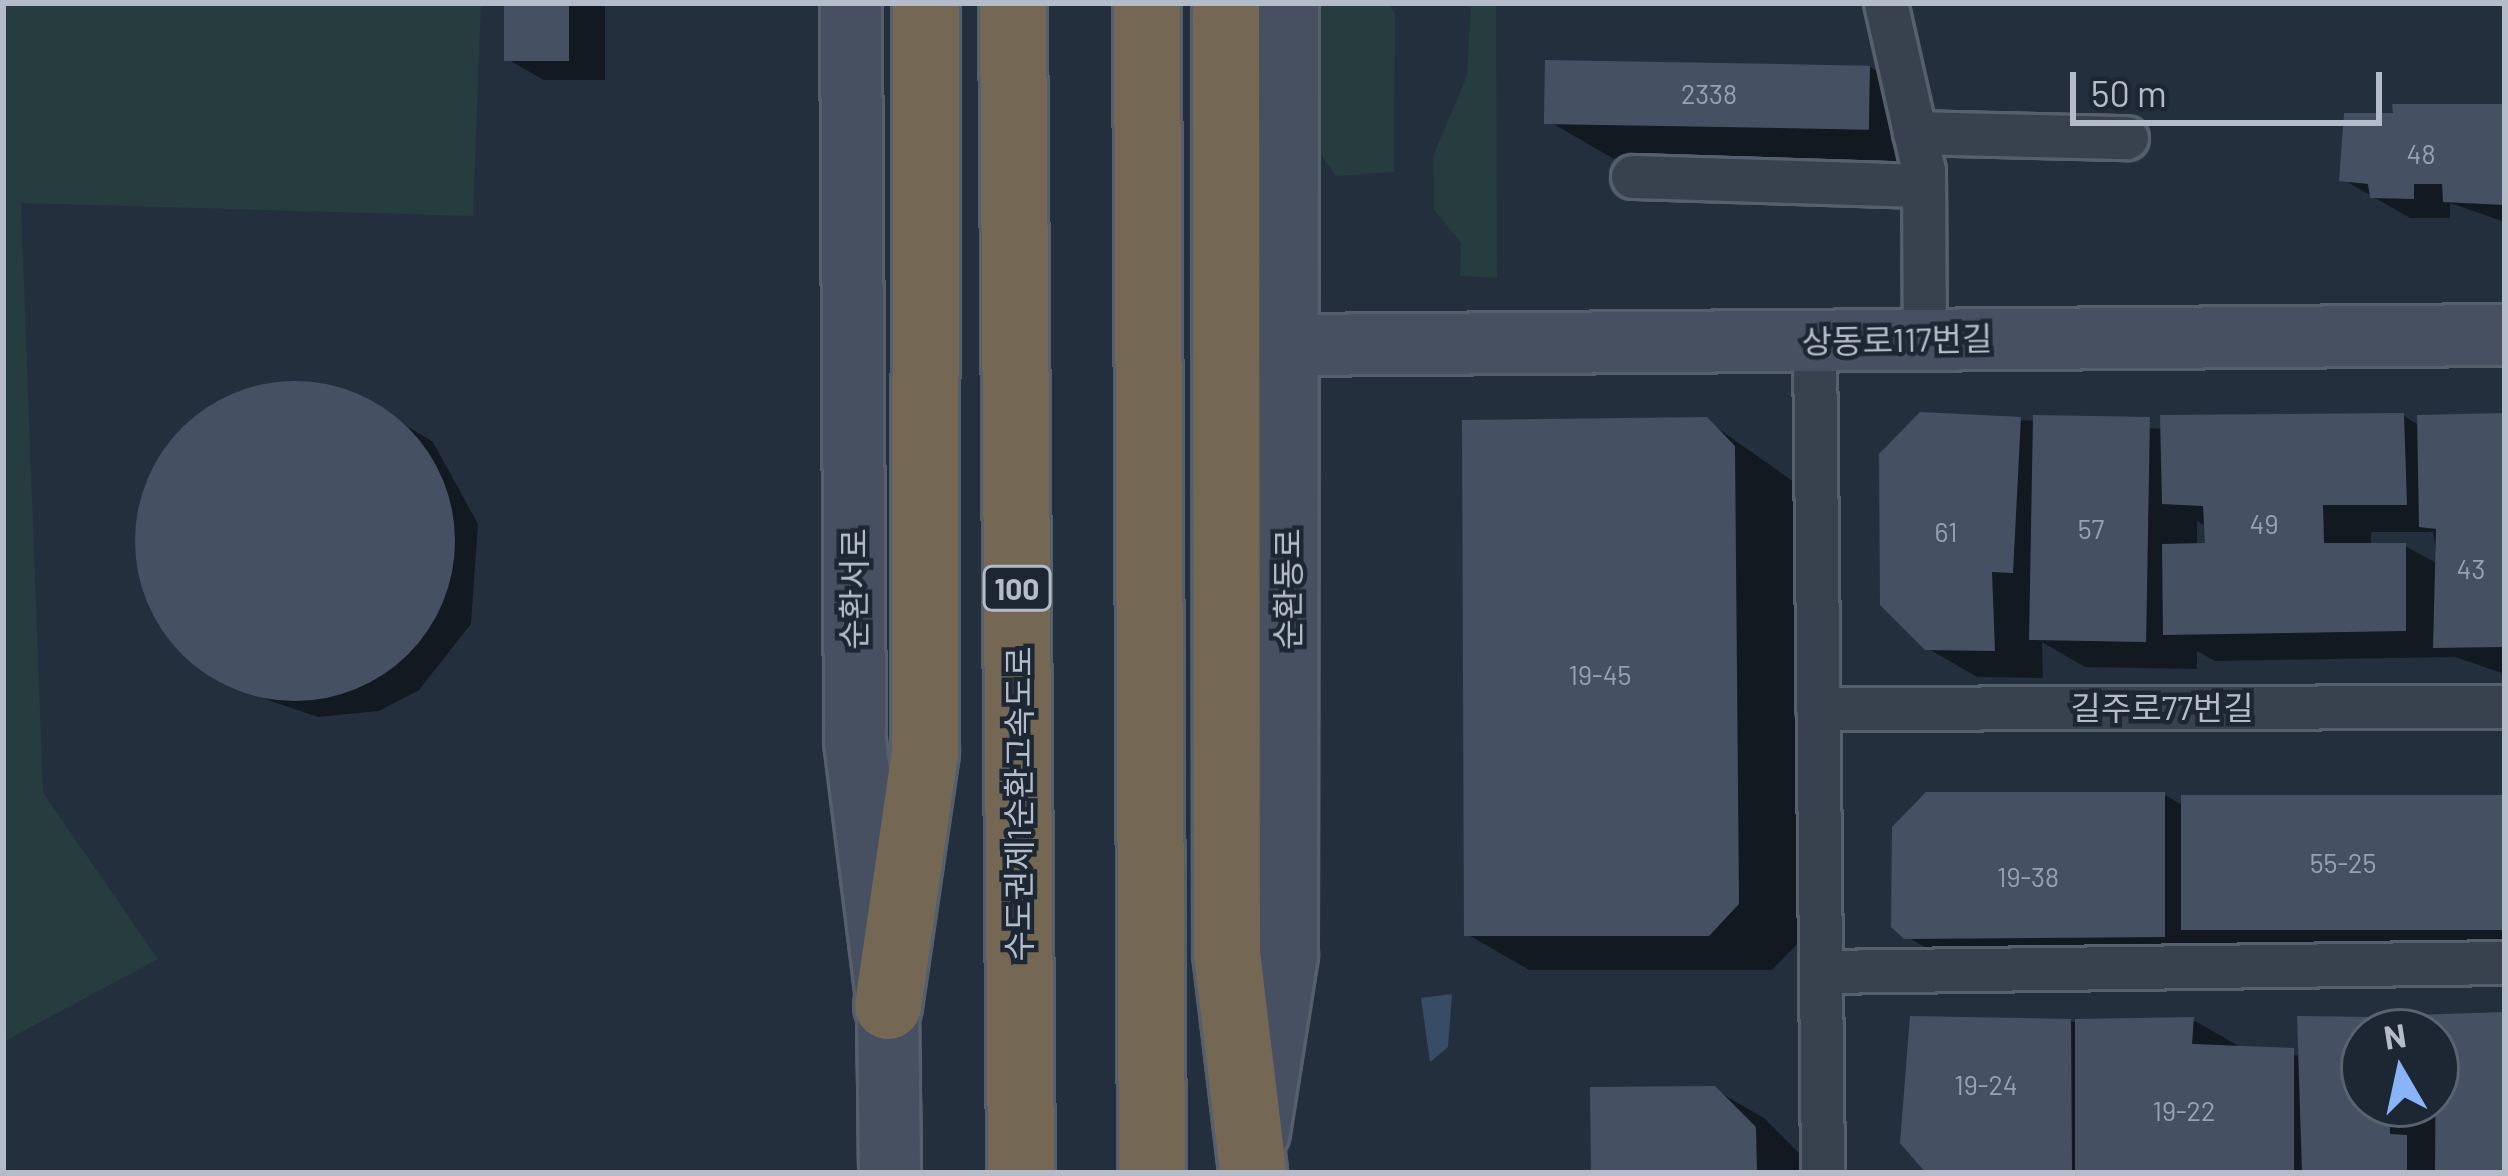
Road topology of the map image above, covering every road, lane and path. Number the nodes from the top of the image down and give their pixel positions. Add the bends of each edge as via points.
1 (850, 3) edge
2 (926, 3) edge
3 (1013, 3) edge
4 (1147, 3) edge
5 (1226, 3) edge
6 (1288, 3) edge
7 (1886, 3) edge
8 (1915, 133) junction
9 (2127, 138) dead end
10 (1633, 178) dead end
11 (1924, 186) junction
12 (2505, 335) edge
13 (1924, 339) junction
14 (1815, 341) junction
15 (1289, 345) junction
16 (2505, 707) edge
17 (1818, 709) junction
18 (2505, 963) edge
19 (1821, 972) junction
20 (889, 1006) junction
21 (890, 1173) edge
22 (1021, 1173) edge
23 (1152, 1173) edge
24 (1253, 1173) edge
25 (1823, 1173) edge

1 - 20 street, 순환서로 via 855,741
2 - 20 highway via 926,751
3 - 22 highway, 수도권제1순환고속도로 / 100
4 - 23 highway
5 - 24 highway via 1227,953
6 - 15 street, 순환동로
7 - 8 street
8 - 9 street
8 - 11 street
10 - 11 street
11 - 13 street
12 - 13 street, 상동로117번길
13 - 14 street, 상동로117번길
14 - 15 street, 상동로117번길
14 - 17 street
15 - 24 street, 순환동로 via 1287,955
16 - 17 street, 길주로77번길
17 - 19 street
18 - 19 street
19 - 25 street
20 - 21 street, 순환서로

